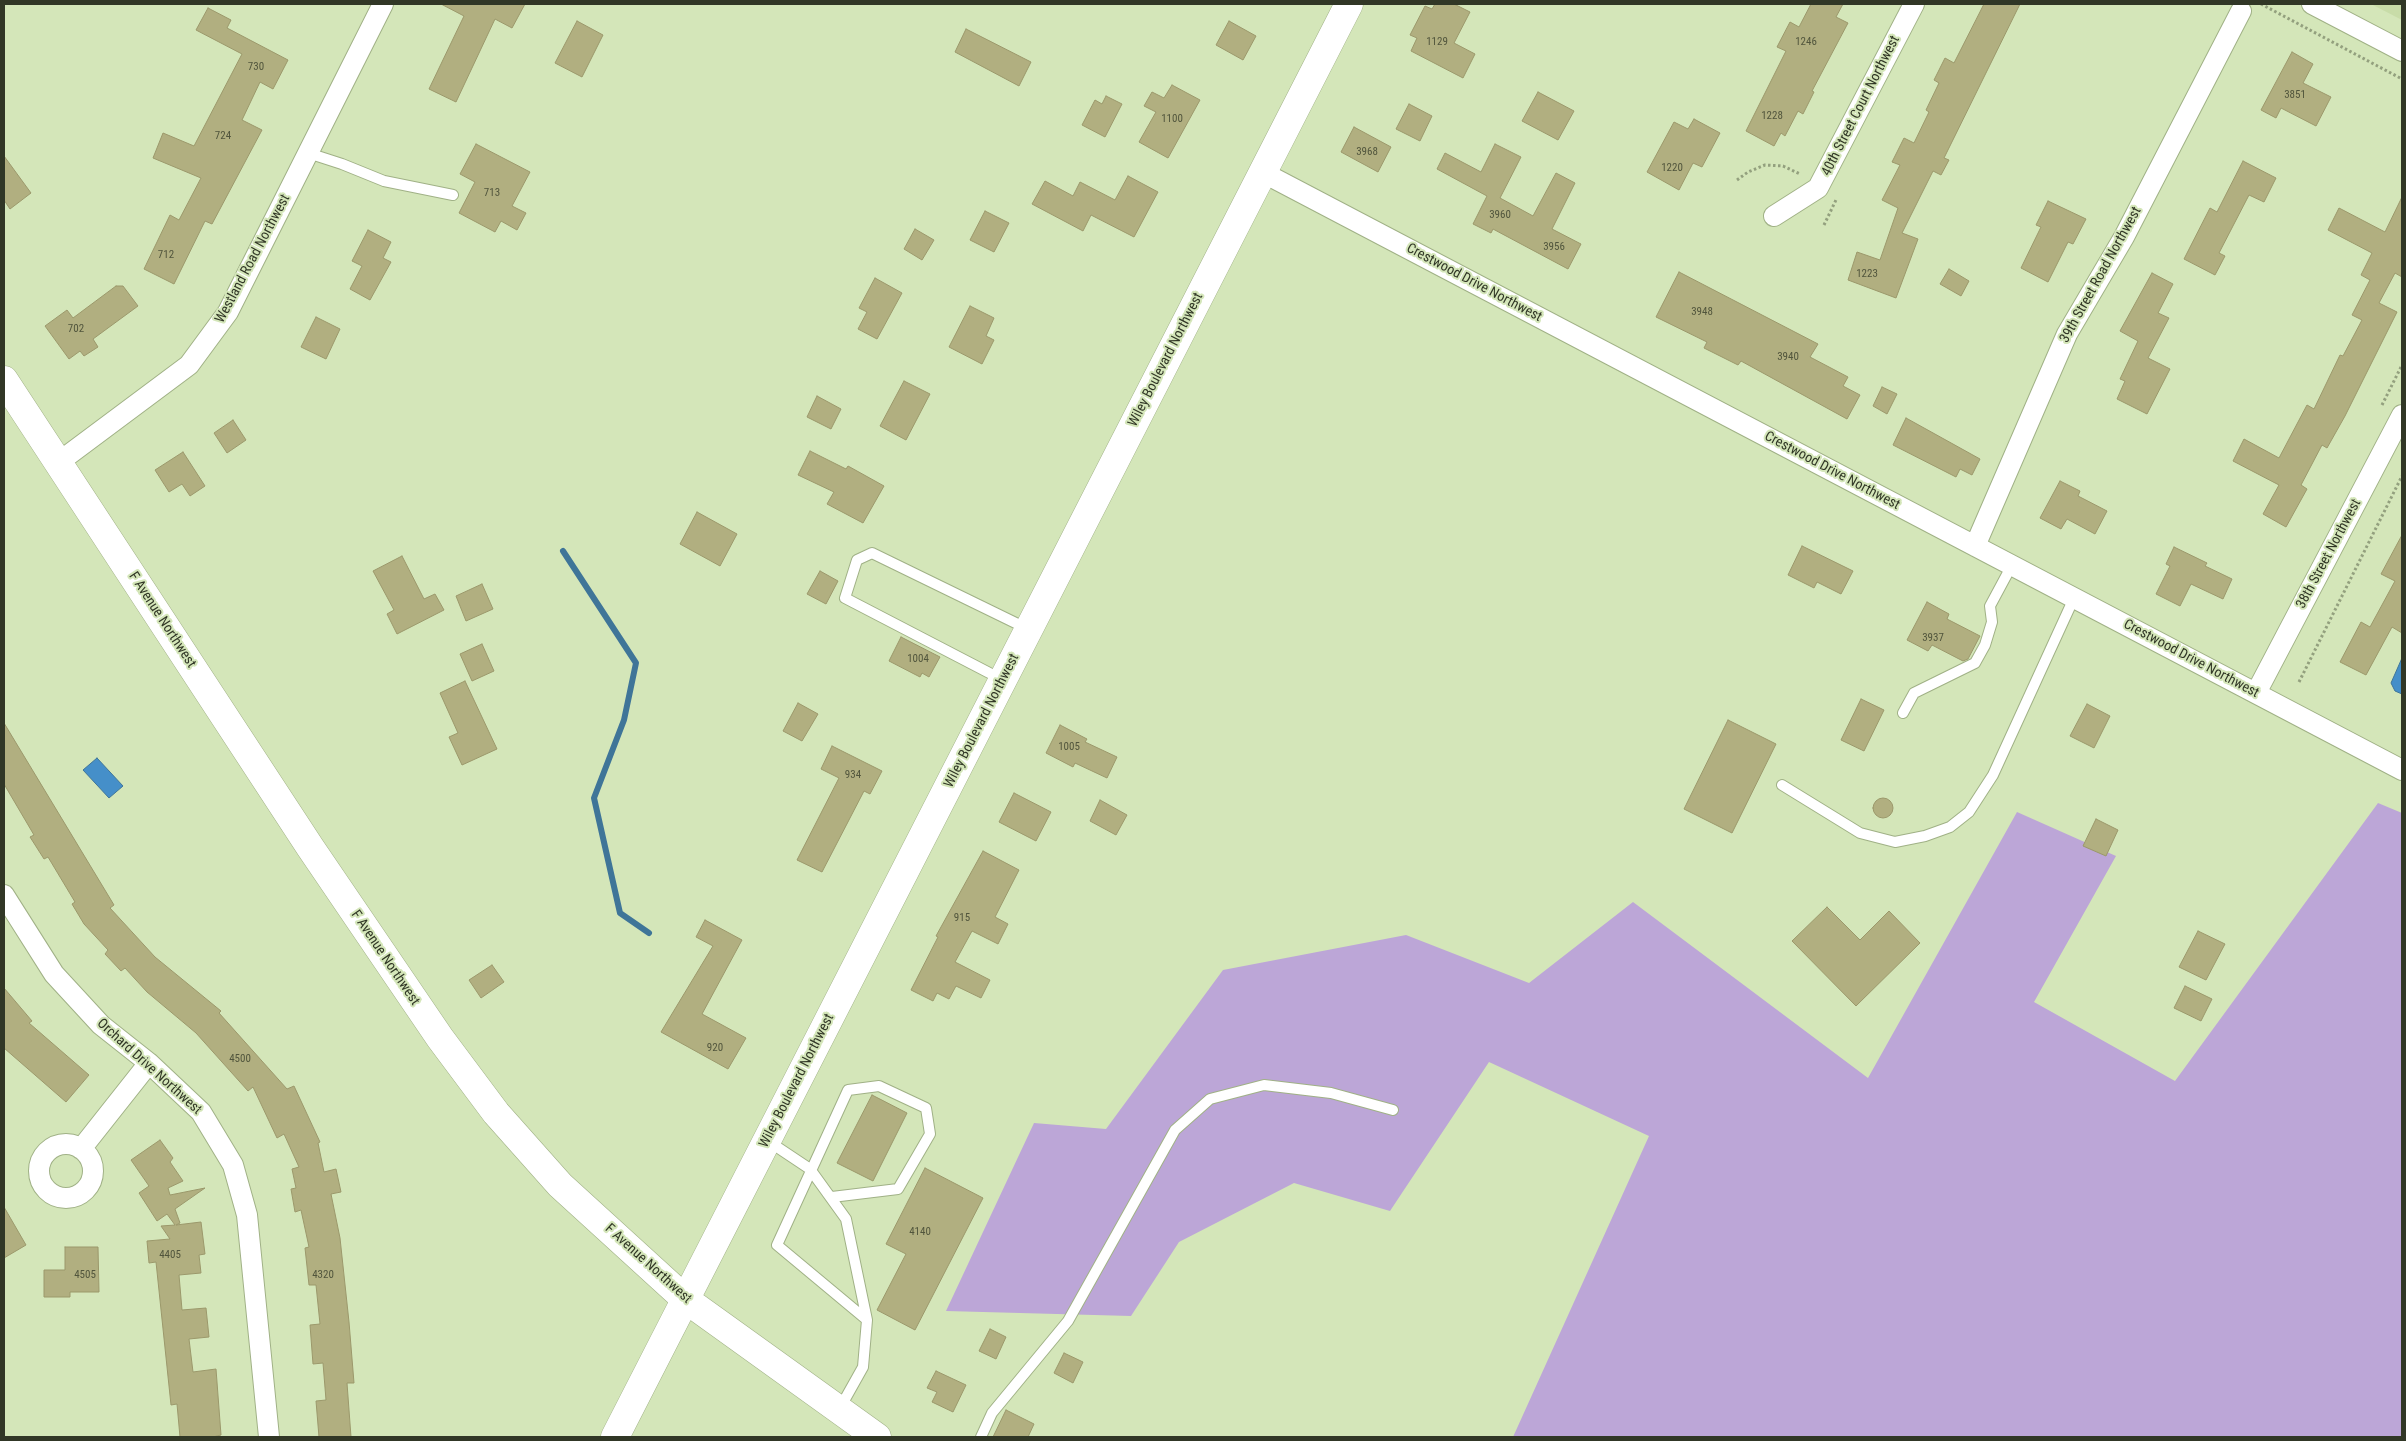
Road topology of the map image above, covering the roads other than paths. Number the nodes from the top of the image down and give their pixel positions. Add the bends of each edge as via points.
1 (383, 4) edge
2 (1349, 4) edge
3 (1914, 4) edge
4 (2312, 4) edge
5 (2241, 11) dead end
6 (2402, 51) edge
7 (308, 153) junction
8 (1262, 172) junction
9 (453, 195) dead end
10 (1774, 216) dead end
11 (4, 380) edge
12 (2402, 415) edge
13 (59, 462) junction
14 (1975, 546) junction
15 (2012, 565) junction
16 (2074, 598) junction
17 (1028, 629) junction
18 (1003, 680) junction
19 (2256, 693) junction
20 (1903, 713) dead end
21 (2402, 770) edge
22 (1782, 785) dead end
23 (4, 895) edge
24 (149, 1063) junction
25 (1393, 1110) dead end
26 (767, 1140) junction
27 (80, 1149) dead end
28 (810, 1169) junction
29 (832, 1197) junction
30 (685, 1299) junction
31 (866, 1320) junction
32 (838, 1410) junction
33 (269, 1437) edge
34 (615, 1437) edge
35 (877, 1437) edge
36 (981, 1437) edge

1 - 7 street, Westland Road Northwest
2 - 8 street, Wiley Boulevard Northwest
3 - 10 street, 40th Street Court Northwest via 1818,188
4 - 6 street
5 - 14 street, 39th Street Road Northwest via 2124,236 2067,334
7 - 9 lane via 384,182
7 - 13 street, Westland Road Northwest via 228,312 189,365
8 - 14 street, Crestwood Drive Northwest
8 - 17 street, Wiley Boulevard Northwest
11 - 13 street, F Avenue Northwest
12 - 19 street, 38th Street Northwest
13 - 30 street, F Avenue Northwest via 310,847 451,1053 496,1113 560,1185
14 - 15 street, Crestwood Drive Northwest
15 - 16 street, Crestwood Drive Northwest
15 - 20 lane via 1990,606 1992,622 1975,663 1914,693
16 - 19 street, Crestwood Drive Northwest
16 - 22 lane via 1993,775 1970,812 1950,827 1895,842 1860,834
17 - 18 street, Wiley Boulevard Northwest
17 - 18 lane via 872,553 857,560 845,598
18 - 26 street, Wiley Boulevard Northwest
19 - 21 street, Crestwood Drive Northwest
23 - 24 street, Orchard Drive Northwest via 54,974 101,1025
24 - 27 street
24 - 33 street, Orchard Drive Northwest via 201,1112 233,1165 247,1216
25 - 36 lane via 1331,1093 1264,1085 1210,1099 1175,1130 1068,1321 992,1413
26 - 28 lane
26 - 30 street, Wiley Boulevard Northwest
28 - 29 lane
28 - 29 lane via 848,1090 879,1086 926,1108 930,1134 898,1189
28 - 31 lane via 777,1245
29 - 31 lane via 846,1219
30 - 32 street, F Avenue Northwest
30 - 34 street, Wiley Boulevard Northwest
31 - 32 lane via 863,1367
32 - 35 street, F Avenue Northwest

